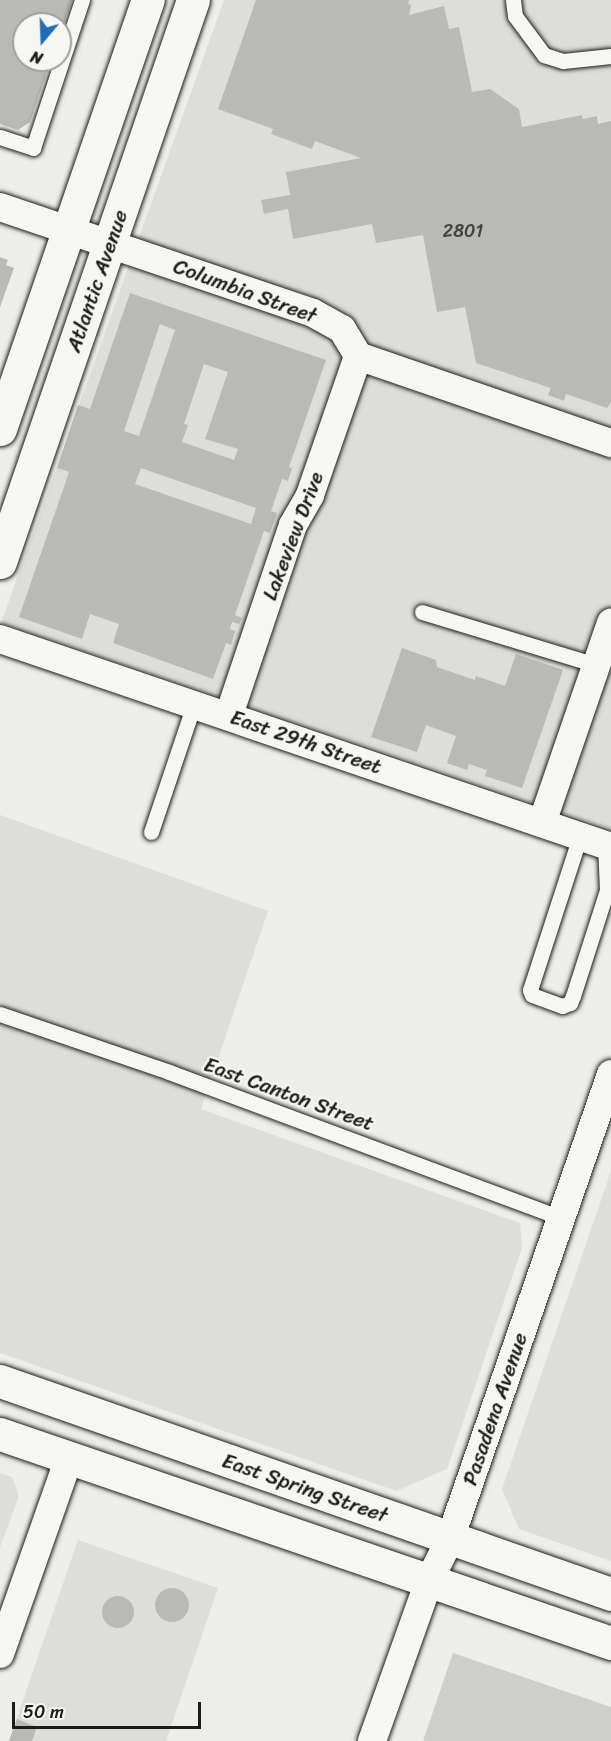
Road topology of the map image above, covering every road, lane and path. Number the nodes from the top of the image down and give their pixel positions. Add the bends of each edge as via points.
1 (82, 0) edge
2 (148, 0) edge
3 (193, 0) edge
4 (513, 0) edge
5 (611, 40) edge
6 (611, 46) edge
7 (611, 56) edge
8 (0, 137) edge
9 (0, 207) edge
10 (68, 229) junction
11 (111, 244) junction
12 (358, 356) junction
13 (0, 429) edge
14 (611, 443) edge
15 (0, 562) edge
16 (422, 612) dead end
17 (611, 623) edge
18 (0, 639) edge
19 (596, 665) junction
20 (194, 704) junction
21 (229, 715) junction
22 (542, 823) junction
23 (151, 832) dead end
24 (599, 843) edge
25 (0, 1014) edge
26 (611, 1074) edge
27 (562, 1218) junction
28 (0, 1381) edge
29 (0, 1434) edge
30 (69, 1458) junction
31 (450, 1539) junction
32 (429, 1581) junction
33 (611, 1594) edge
34 (611, 1643) edge
35 (0, 1654) edge
36 (372, 1741) edge

1 - 8 lane via 33,148
2 - 10 main road, Atlantic Avenue
3 - 11 main road, Atlantic Avenue
4 - 7 lane via 515,16 544,55 563,61
5 - 6 lane
9 - 10 street, Columbia Street
10 - 11 street, Columbia Street
10 - 13 main road, Atlantic Avenue
11 - 12 street, Columbia Street via 313,313 342,329
11 - 15 main road, Atlantic Avenue
12 - 14 street
12 - 21 street, Lakeview Drive via 310,495 294,525
16 - 19 lane
17 - 19 street
18 - 20 street, East 29th Street
19 - 22 street
20 - 21 street, East 29th Street
20 - 23 lane
21 - 22 street, East 29th Street
22 - 24 street, East 29th Street
24 - 24 lane via 530,990 532,995 562,1006 570,1003 573,996 607,890
25 - 27 lane, East Canton Street via 180,1076
26 - 27 street, Pasadena Avenue
27 - 31 street, Pasadena Avenue
28 - 31 main road, East Spring Street
29 - 30 main road
30 - 32 main road
30 - 35 street
31 - 32 street, Pasadena Avenue
31 - 33 main road, East Spring Street
32 - 34 main road
32 - 36 street, Pasadena Avenue

